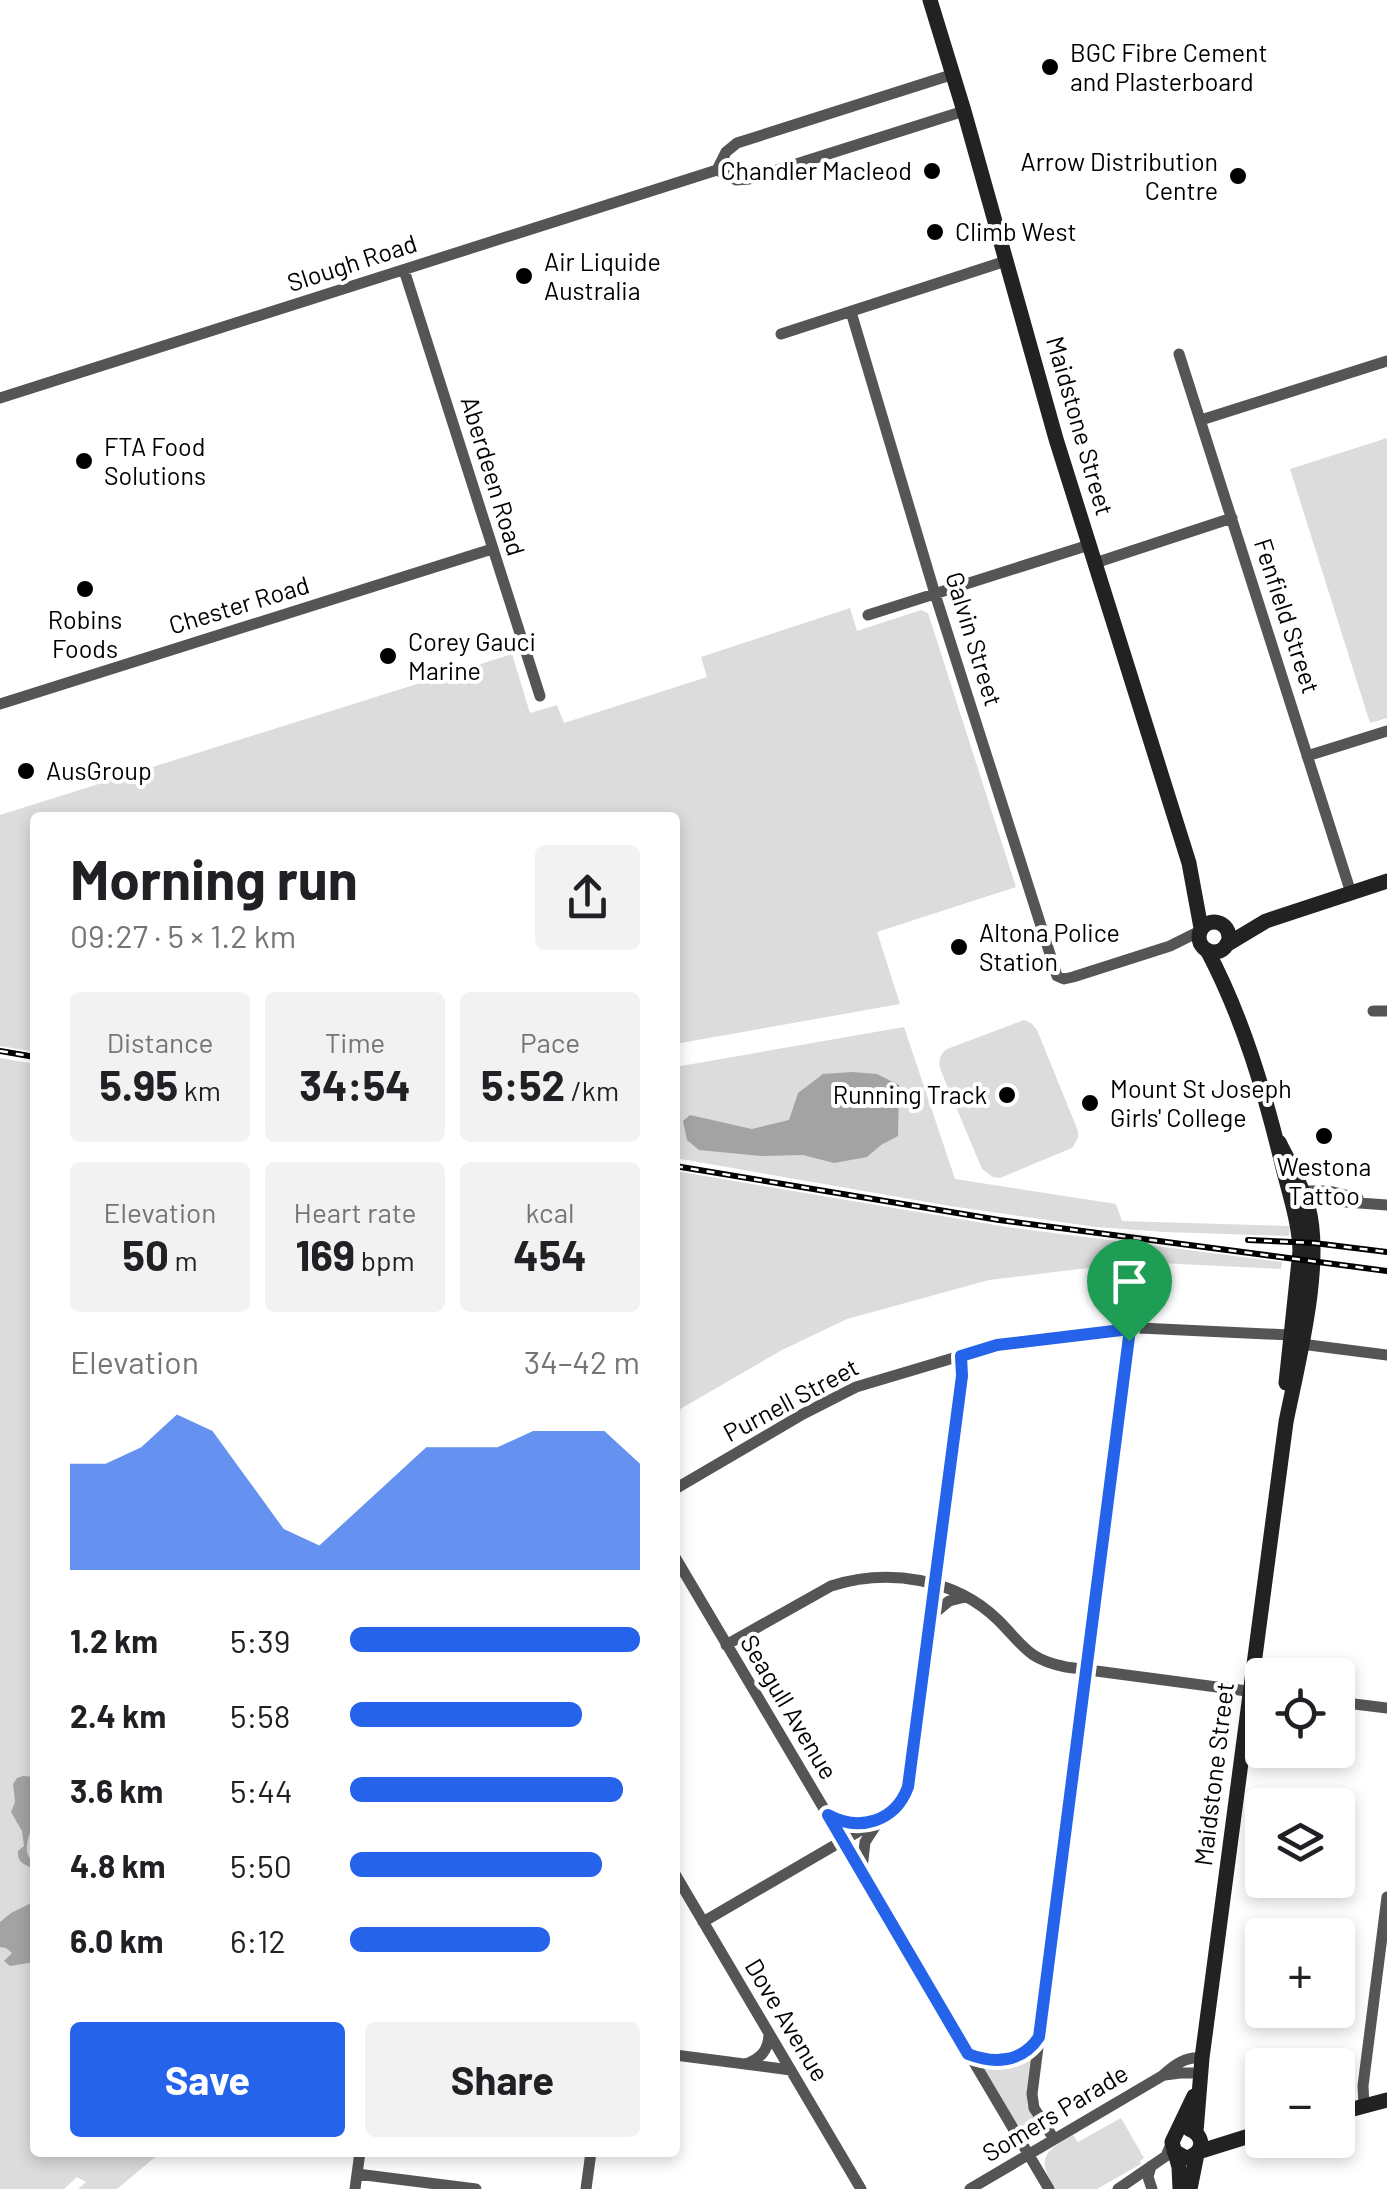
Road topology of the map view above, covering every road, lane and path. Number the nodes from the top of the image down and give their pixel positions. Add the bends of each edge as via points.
1 (930, 0) edge
2 (954, 74) junction
3 (964, 111) junction
4 (718, 170) junction
5 (1006, 261) junction
6 (404, 270) junction
7 (850, 312) junction
8 (780, 334) dead end
9 (1179, 354) dead end
10 (1387, 361) edge
11 (0, 398) edge
12 (1201, 420) junction
13 (1232, 518) junction
14 (1089, 545) junction
15 (492, 549) junction
16 (1095, 563) junction
17 (936, 594) junction
18 (868, 615) dead end
19 (540, 696) dead end
20 (0, 704) edge
21 (1387, 731) edge
22 (1307, 756) junction
23 (1190, 863) junction
24 (1387, 882) edge
25 (1351, 893) junction
26 (1266, 921) junction
27 (1221, 924) junction
28 (1203, 939) junction
29 (1225, 946) junction
30 (1236, 1008) junction
31 (1300, 1196) junction
32 (1387, 1205) edge
33 (1130, 1329) junction
34 (1295, 1339) junction
35 (1387, 1354) edge
36 (961, 1356) junction
37 (680, 1486) edge
38 (680, 1566) edge
39 (936, 1584) junction
40 (965, 1597) junction
41 (931, 1616) junction
42 (726, 1646) junction
43 (1260, 1658) edge
44 (1086, 1670) junction
45 (1245, 1691) edge
46 (1355, 1704) edge
47 (1387, 1708) edge
48 (1245, 1768) edge
49 (828, 1815) junction
50 (878, 1820) junction
51 (842, 1840) junction
52 (863, 1874) junction
53 (682, 1896) edge
54 (1387, 1897) edge
55 (704, 1922) junction
56 (769, 2034) junction
57 (1039, 2037) junction
58 (968, 2054) junction
59 (680, 2056) edge
60 (746, 2064) junction
61 (1202, 2066) junction
62 (791, 2070) junction
63 (1387, 2100) edge
64 (1364, 2106) junction
65 (1355, 2108) edge
66 (1198, 2133) junction
67 (1245, 2134) edge
68 (1245, 2137) edge
69 (1054, 2139) junction
70 (1173, 2143) junction
71 (1197, 2153) junction
72 (1028, 2155) junction
73 (359, 2157) edge
74 (590, 2157) edge
75 (1151, 2166) junction
76 (357, 2174) junction
77 (1122, 2186) edge
78 (355, 2189) edge
79 (476, 2189) edge
80 (586, 2189) edge
81 (861, 2189) edge
82 (970, 2189) edge
83 (1048, 2189) edge
84 (1149, 2189) edge
85 (1180, 2189) edge
86 (1190, 2189) edge

1 - 2 main road, Maidstone Street
2 - 3 main road, Maidstone Street
2 - 4 street, Slough Road via 736,143
3 - 4 street, Slough Road via 749,179
3 - 5 main road, Maidstone Street
4 - 6 street, Slough Road
5 - 7 street
5 - 14 main road, Maidstone Street
6 - 11 street, Slough Road
6 - 15 street, Aberdeen Road
7 - 8 street
7 - 17 street, Galvin Street
9 - 12 street, Fenfield Street
10 - 12 street
12 - 13 street, Fenfield Street
13 - 16 street
13 - 22 street, Fenfield Street
14 - 16 main road, Maidstone Street
14 - 17 street
15 - 19 street, Aberdeen Road
15 - 20 street, Chester Road
16 - 23 main road, Maidstone Street
17 - 18 street
17 - 28 street, Galvin Street via 1060,978
21 - 22 street
22 - 25 street, Fenfield Street
23 - 27 main road, Maidstone Street
23 - 28 main road, Maidstone Street
24 - 25 main road
25 - 26 main road
26 - 27 main road
26 - 29 main road
27 - 28 main road via 1210,922
27 - 29 main road
28 - 29 main road via 1216,951
28 - 30 main road, Maidstone Street
29 - 30 main road, Maidstone Street
30 - 31 main road, Maidstone Street
31 - 32 street via 1314,1190
31 - 34 main road, Maidstone Street via 1314,1261
33 - 34 street, Purnell Street
33 - 36 street, Purnell Street via 997,1345
33 - 44 street
34 - 35 street, Purnell Street
34 - 43 main road, Maidstone Street
36 - 37 street, Purnell Street via 856,1387
36 - 39 street
38 - 42 street, Seagull Avenue
39 - 40 street
39 - 41 street
39 - 42 street via 891,1577 845,1582
40 - 41 street
40 - 44 street via 1036,1658
41 - 50 street via 908,1787
42 - 49 street, Seagull Avenue
44 - 45 street
44 - 57 street
46 - 47 street
48 - 61 main road, Maidstone Street
49 - 50 street via 854,1825
49 - 51 street, Seagull Avenue
50 - 51 street
50 - 52 street via 864,1844
51 - 52 street, Seagull Avenue
51 - 55 street
52 - 58 street, Seagull Avenue
53 - 55 street, Dove Avenue
54 - 64 street
55 - 56 street, Dove Avenue
56 - 60 street via 764,2053
56 - 62 street, Dove Avenue
57 - 58 street via 1009,2059
57 - 69 street via 1032,2100
58 - 72 street, Seagull Avenue
59 - 60 street
60 - 62 street
61 - 66 main road, Maidstone Street
61 - 69 street, Somers Parade via 1193,2058 1181,2062
61 - 70 main road, Maidstone Street
62 - 81 street, Dove Avenue
63 - 64 main road
64 - 65 main road
66 - 67 main road via 1213,2139
66 - 70 main road via 1182,2129
66 - 71 main road
68 - 71 main road
69 - 72 street, Somers Parade
70 - 71 main road via 1186,2158
70 - 75 street
70 - 85 main road
71 - 86 main road
72 - 82 street, Somers Parade
72 - 83 street, Seagull Avenue
73 - 76 street
74 - 80 street
75 - 77 street
75 - 84 street
76 - 78 street
76 - 79 street
77 - 84 street

